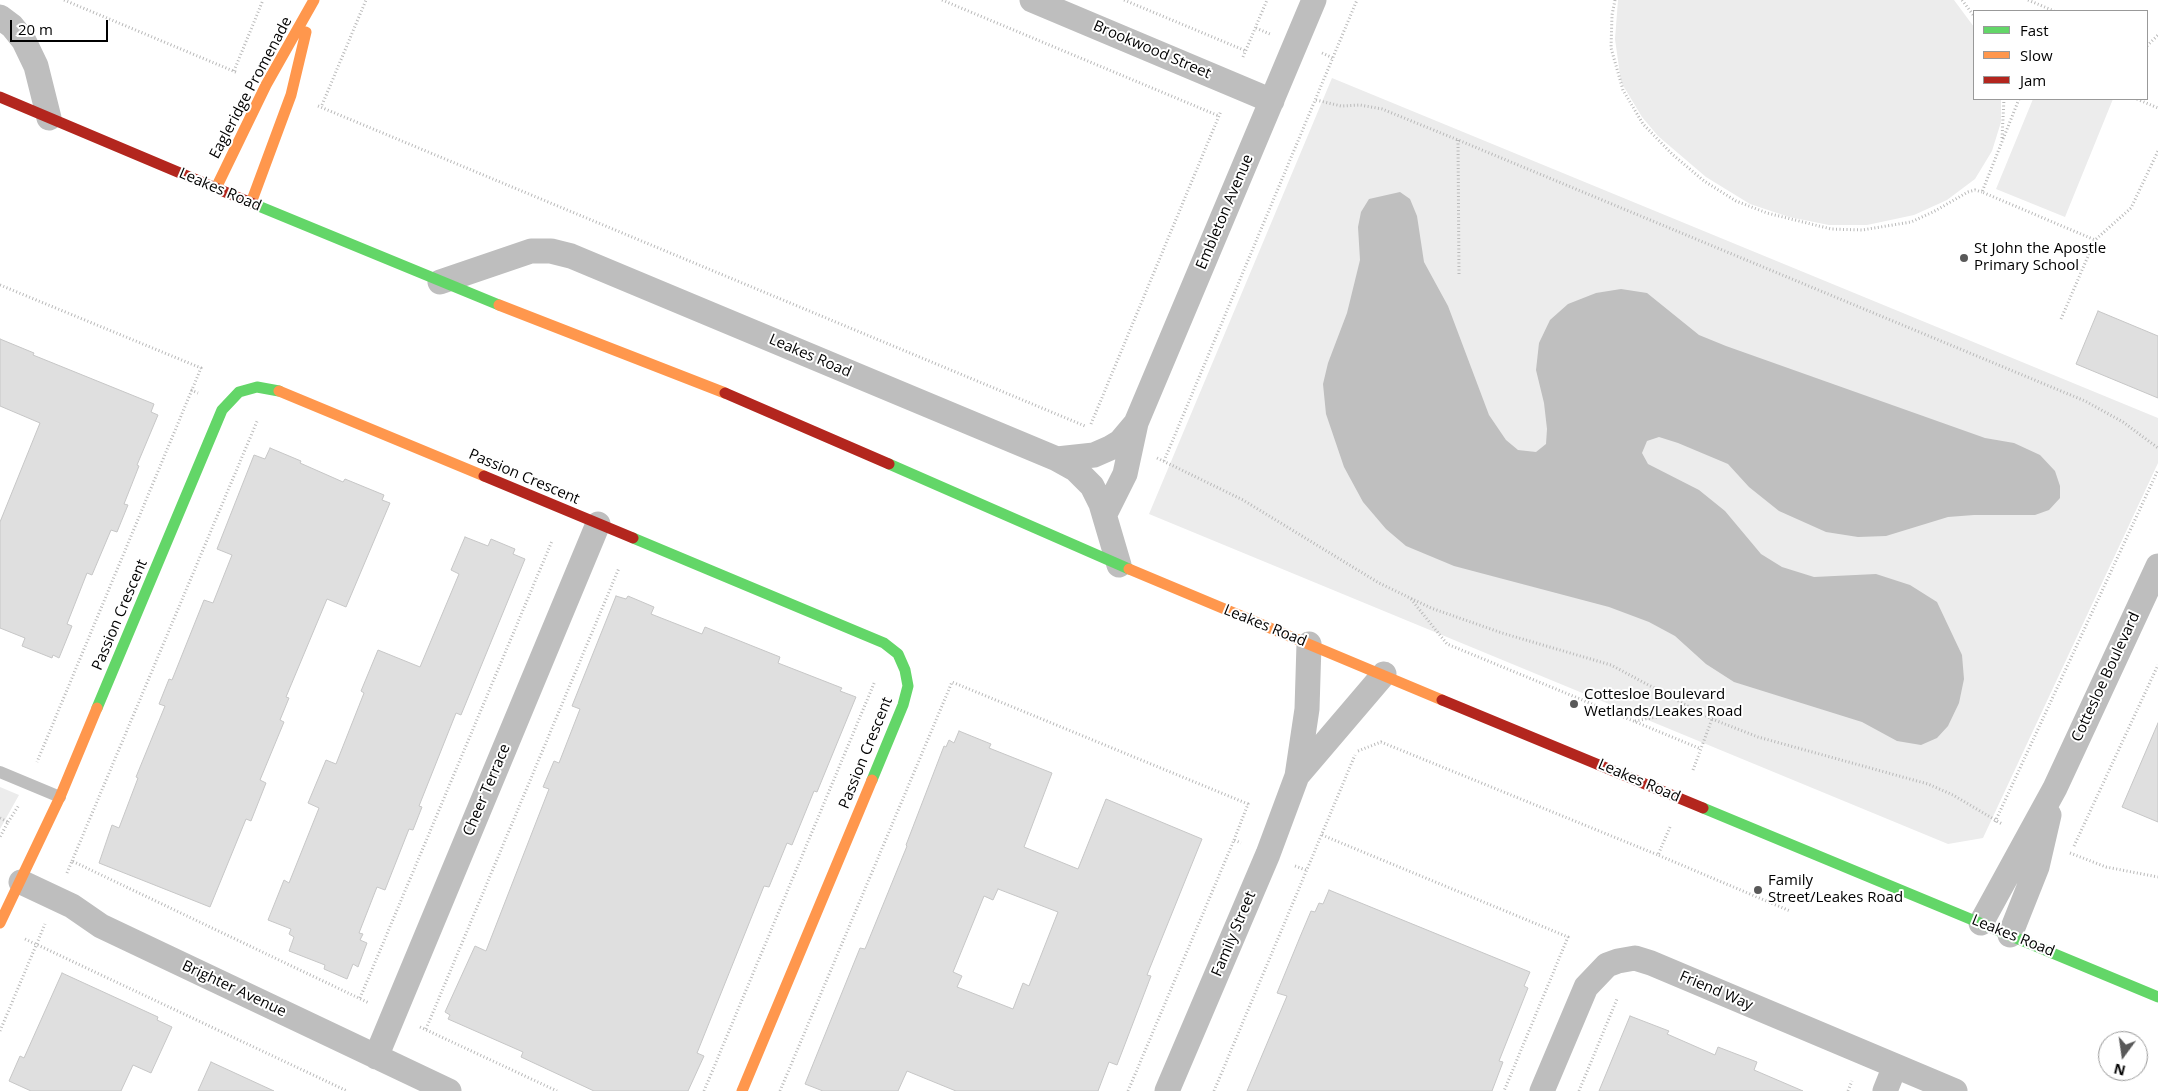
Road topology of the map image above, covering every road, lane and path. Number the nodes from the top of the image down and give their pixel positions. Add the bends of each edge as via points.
1 (264, 0) edge
2 (366, 0) edge
3 (942, 0) edge
4 (1032, 0) edge
5 (1124, 0) edge
6 (1267, 0) edge
7 (1314, 0) edge
8 (1357, 0) edge
9 (1615, 0) edge
10 (1962, 0) edge
11 (2028, 0) edge
12 (314, 1) edge
13 (2052, 10) edge
14 (1973, 15) edge
15 (0, 17) edge
16 (2158, 35) edge
17 (2148, 45) edge
18 (1246, 50) junction
19 (234, 71) dead end
20 (1232, 84) junction
21 (0, 97) edge
22 (1316, 100) junction
23 (2004, 100) edge
24 (2020, 100) edge
25 (2139, 100) edge
26 (1272, 101) junction
27 (321, 108) dead end
28 (2158, 108) edge
29 (1219, 116) junction
30 (49, 118) junction
31 (1458, 140) junction
32 (2001, 142) junction
33 (2158, 151) edge
34 (216, 188) junction
35 (1982, 192) junction
36 (251, 203) junction
37 (2095, 240) junction
38 (1459, 275) dead end
39 (440, 282) junction
40 (0, 285) edge
41 (2061, 319) dead end
42 (259, 416) dead end
43 (1136, 423) junction
44 (1089, 427) dead end
45 (2158, 448) edge
46 (1057, 459) junction
47 (1164, 461) dead end
48 (2158, 470) edge
49 (1105, 514) junction
50 (598, 524) junction
51 (552, 540) dead end
52 (1120, 565) junction
53 (2158, 566) edge
54 (619, 568) dead end
55 (1410, 598) dead end
56 (1309, 644) junction
57 (2158, 665) edge
58 (1384, 674) junction
59 (1694, 710) dead end
60 (1634, 721) junction
61 (1701, 748) dead end
62 (0, 772) edge
63 (1297, 776) junction
64 (28, 784) junction
65 (2055, 788) junction
66 (60, 797) junction
67 (0, 818) edge
68 (8, 822) junction
69 (1995, 822) dead end
70 (1322, 835) junction
71 (0, 837) edge
72 (1234, 840) dead end
73 (2070, 853) dead end
74 (1658, 855) dead end
75 (72, 861) dead end
76 (21, 882) junction
77 (0, 923) edge
78 (1981, 923) junction
79 (2010, 935) junction
80 (22, 937) dead end
81 (2158, 997) edge
82 (360, 998) dead end
83 (426, 1029) dead end
84 (376, 1057) junction
85 (1895, 1066) junction
86 (1852, 1081) dead end
87 (346, 1091) edge
88 (449, 1091) edge
89 (742, 1091) edge
90 (780, 1091) edge
91 (1167, 1091) edge
92 (1214, 1091) edge
93 (1504, 1091) edge
94 (1542, 1091) edge
95 (1848, 1091) edge
96 (1885, 1091) edge
97 (1955, 1091) edge

1 - 19 path
2 - 27 path
3 - 29 path
4 - 20 street, Brookwood Street
5 - 18 path
6 - 18 path
7 - 26 street, Embleton Avenue
8 - 22 path
9 - 35 path via 1611,48 1623,90 1643,124 1704,181 1736,201 1767,213 1831,229 1862,230 1911,222 1968,192
10 - 14 path
11 - 13 path
12 - 34 main road, Eagleridge Promenade via 266,85
12 - 36 main road, Eagleridge Promenade via 291,95
15 - 30 street via 24,41 36,66
16 - 17 path
18 - 20 path
20 - 26 street, Brookwood Street
20 - 29 path
21 - 30 main road, Leakes Road
22 - 31 path via 1341,106 1382,108
22 - 47 path
23 - 32 path
24 - 32 path
25 - 28 path
26 - 43 street, Embleton Avenue
29 - 44 path
30 - 34 main road, Leakes Road
31 - 38 path
31 - 45 path via 2085,401 2123,422
32 - 35 path
33 - 37 path via 2131,208
34 - 36 main road, Leakes Road
35 - 37 path
36 - 39 main road, Leakes Road
37 - 41 path
39 - 46 street, Leakes Road via 530,251 552,251 571,256
39 - 52 main road, Leakes Road via 721,392
40 - 64 path via 201,368
42 - 75 path
43 - 46 street, Embleton Avenue via 1120,442 1094,455
43 - 49 street, Embleton Avenue via 1125,474
46 - 49 street, Leakes Road via 1075,469 1092,486
48 - 69 path
49 - 52 street, Leakes Road
50 - 66 main road, Passion Crescent via 277,390 257,387 239,392 226,403 218,418
50 - 84 street, Cheer Terrace
50 - 89 main road, Passion Crescent via 884,643 898,654 905,670 908,686 903,705
51 - 82 path
52 - 56 main road, Leakes Road
53 - 65 street, Cottesloe Boulevard
54 - 83 path
55 - 60 path via 1447,644
56 - 58 main road, Leakes Road
56 - 63 street, Family Street via 1308,709
57 - 73 path
58 - 63 street, Family Street
58 - 78 main road, Leakes Road
59 - 60 path
60 - 61 path
62 - 64 lane
63 - 91 street, Family Street via 1268,854
64 - 66 lane
64 - 68 path via 19,807
65 - 78 street, Cottesloe Boulevard
65 - 79 street, Cottesloe Boulevard via 2037,867
66 - 76 main road, Passion Crescent
67 - 68 path
68 - 71 path
70 - 74 path via 1357,751 1381,742
70 - 92 path
70 - 93 path via 1568,938
72 - 90 path via 1248,804 952,682
76 - 77 main road, Passion Crescent
76 - 84 street, Brighter Avenue via 72,906 101,926
78 - 79 main road, Leakes Road
79 - 81 main road, Leakes Road
80 - 87 path
84 - 88 street, Brighter Avenue
85 - 94 street, Friend Way via 1634,958 1618,960 1607,966 1586,987
85 - 96 street
85 - 97 street, Friend Way
86 - 95 path

